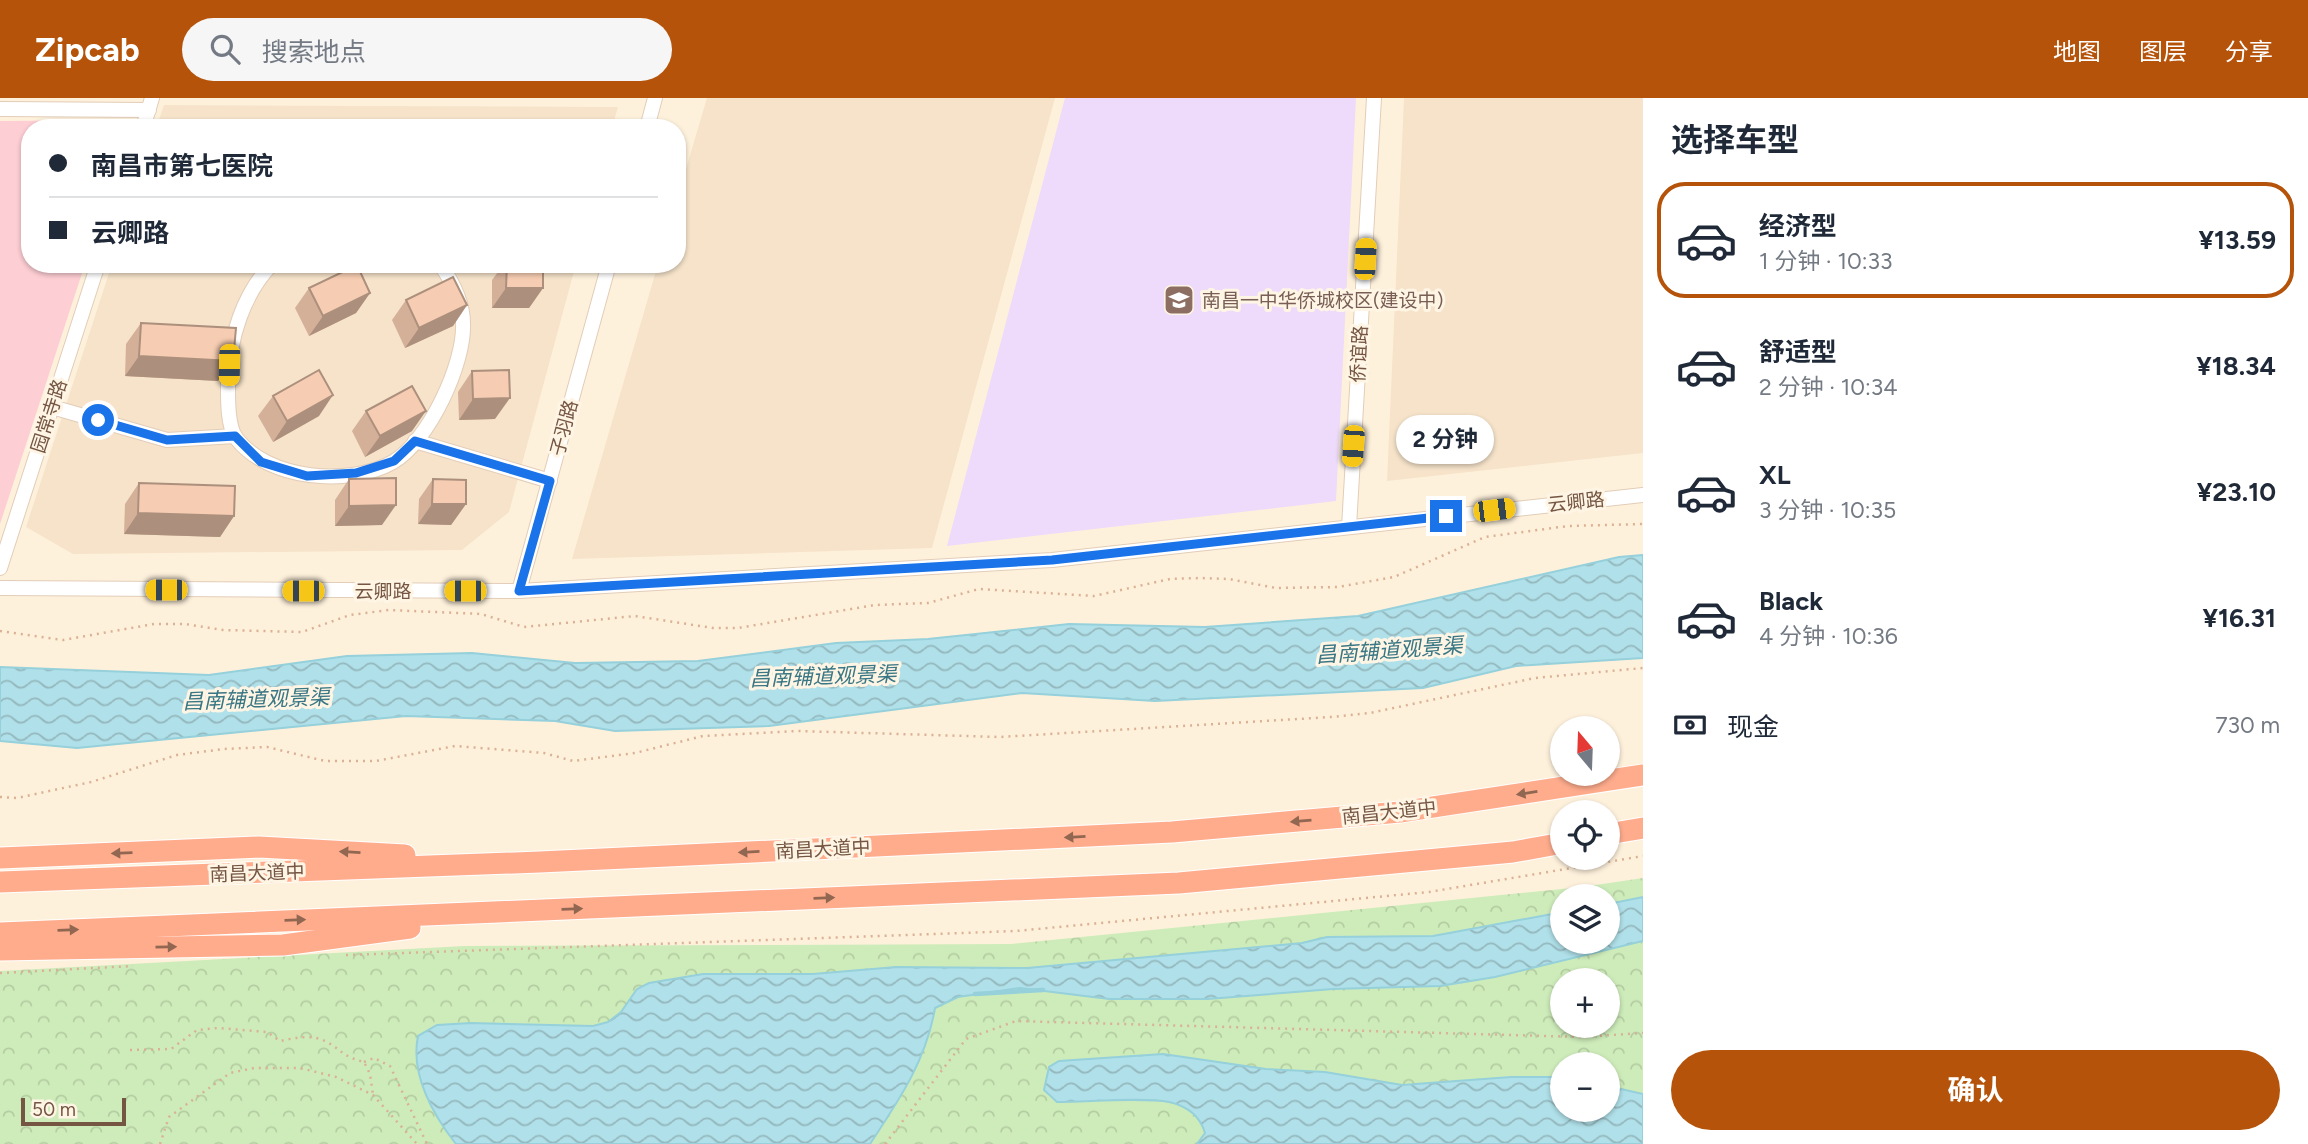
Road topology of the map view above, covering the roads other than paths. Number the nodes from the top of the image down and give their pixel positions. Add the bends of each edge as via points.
1 (655, 98) edge
2 (1374, 98) edge
3 (150, 104) edge
4 (0, 109) edge
5 (649, 119) edge
6 (96, 273) edge
7 (264, 273) edge
8 (446, 273) edge
9 (607, 273) edge
10 (52, 407) junction
11 (235, 436) junction
12 (415, 441) junction
13 (550, 481) junction
14 (1643, 495) edge
15 (1349, 527) junction
16 (0, 568) edge
17 (0, 588) edge
18 (519, 591) junction
19 (1643, 775) edge
20 (1643, 828) edge
21 (1620, 832) edge
22 (1550, 845) edge
23 (0, 858) edge
24 (540, 862) junction
25 (0, 882) edge
26 (530, 911) junction
27 (0, 933) edge
28 (0, 950) edge

1 - 5 street
2 - 15 street, 侨谊路
3 - 4 street
6 - 10 street, 园常寺路
7 - 11 street via 236,328 229,365 228,400
8 - 12 street via 464,323 454,376
9 - 13 street, 子羽路
10 - 11 street via 167,440
10 - 16 street, 园常寺路
11 - 12 street via 261,462 307,476 356,473 394,461
12 - 13 street
13 - 18 street, 子羽路
14 - 15 street, 云卿路
15 - 18 street, 云卿路 via 1052,560
17 - 18 street, 云卿路
19 -> 24 highway, 南昌大道中 via 1400,812 1172,832
20 - 21 highway
26 -> 22 highway via 1179,883 1513,852
24 -> 23 highway via 259,847
24 - 25 highway, 南昌大道中
27 -> 26 highway
28 -> 26 highway via 283,945

